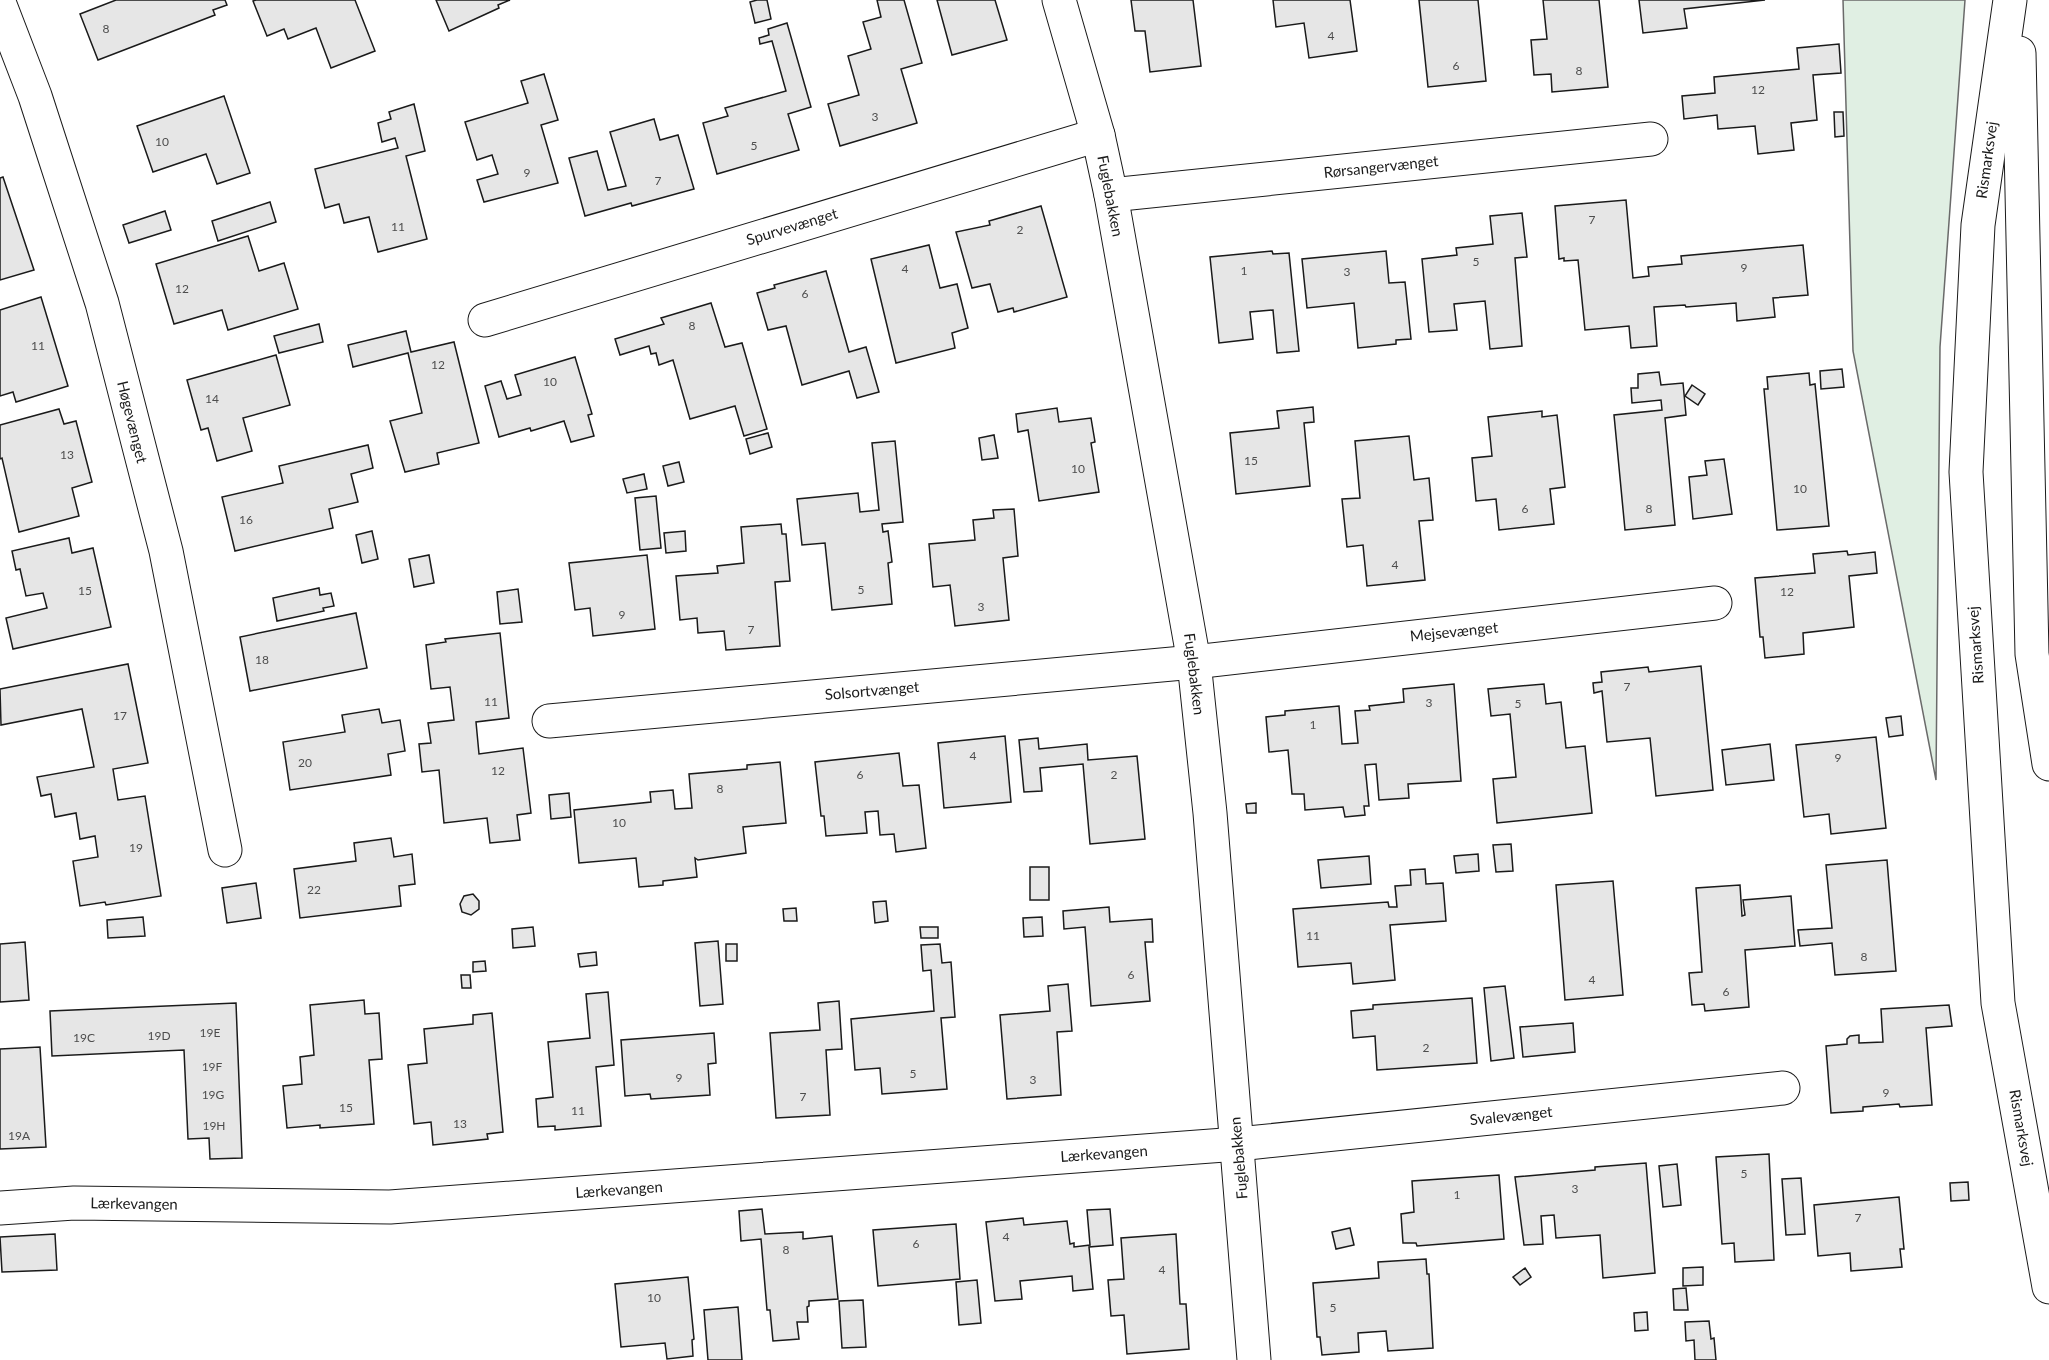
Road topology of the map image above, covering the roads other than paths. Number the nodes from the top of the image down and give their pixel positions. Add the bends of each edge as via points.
1 (1059, 0) edge
2 (2010, 0) edge
3 (2018, 0) edge
4 (0, 5) edge
5 (1098, 135) junction
6 (1651, 139) dead end
7 (1111, 195) junction
8 (485, 320) dead end
9 (1715, 603) dead end
10 (1194, 662) junction
11 (549, 721) dead end
12 (2049, 764) edge
13 (225, 850) dead end
14 (1784, 1088) dead end
15 (1238, 1144) junction
16 (0, 1208) edge
17 (2049, 1287) edge
18 (1254, 1360) edge

1 - 5 street, Fuglebakken
2 - 17 street, Rismarksvej via 1978,225 1966,472 1998,1004
3 - 12 street, Rismarksvej via 2032,654
4 - 13 street, Høgevænget via 36,96 105,315 166,551
5 - 7 street, Fuglebakken
5 - 8 street, Spurvevænget
6 - 7 street, Rørsangervænget
7 - 10 street, Fuglebakken
9 - 10 street, Mejsevænget
10 - 11 street, Solsortvænget
10 - 15 street, Fuglebakken
14 - 15 street, Svalevænget
15 - 16 street, Lærkevangen via 390,1207 74,1203
15 - 18 street, Fuglebakken

